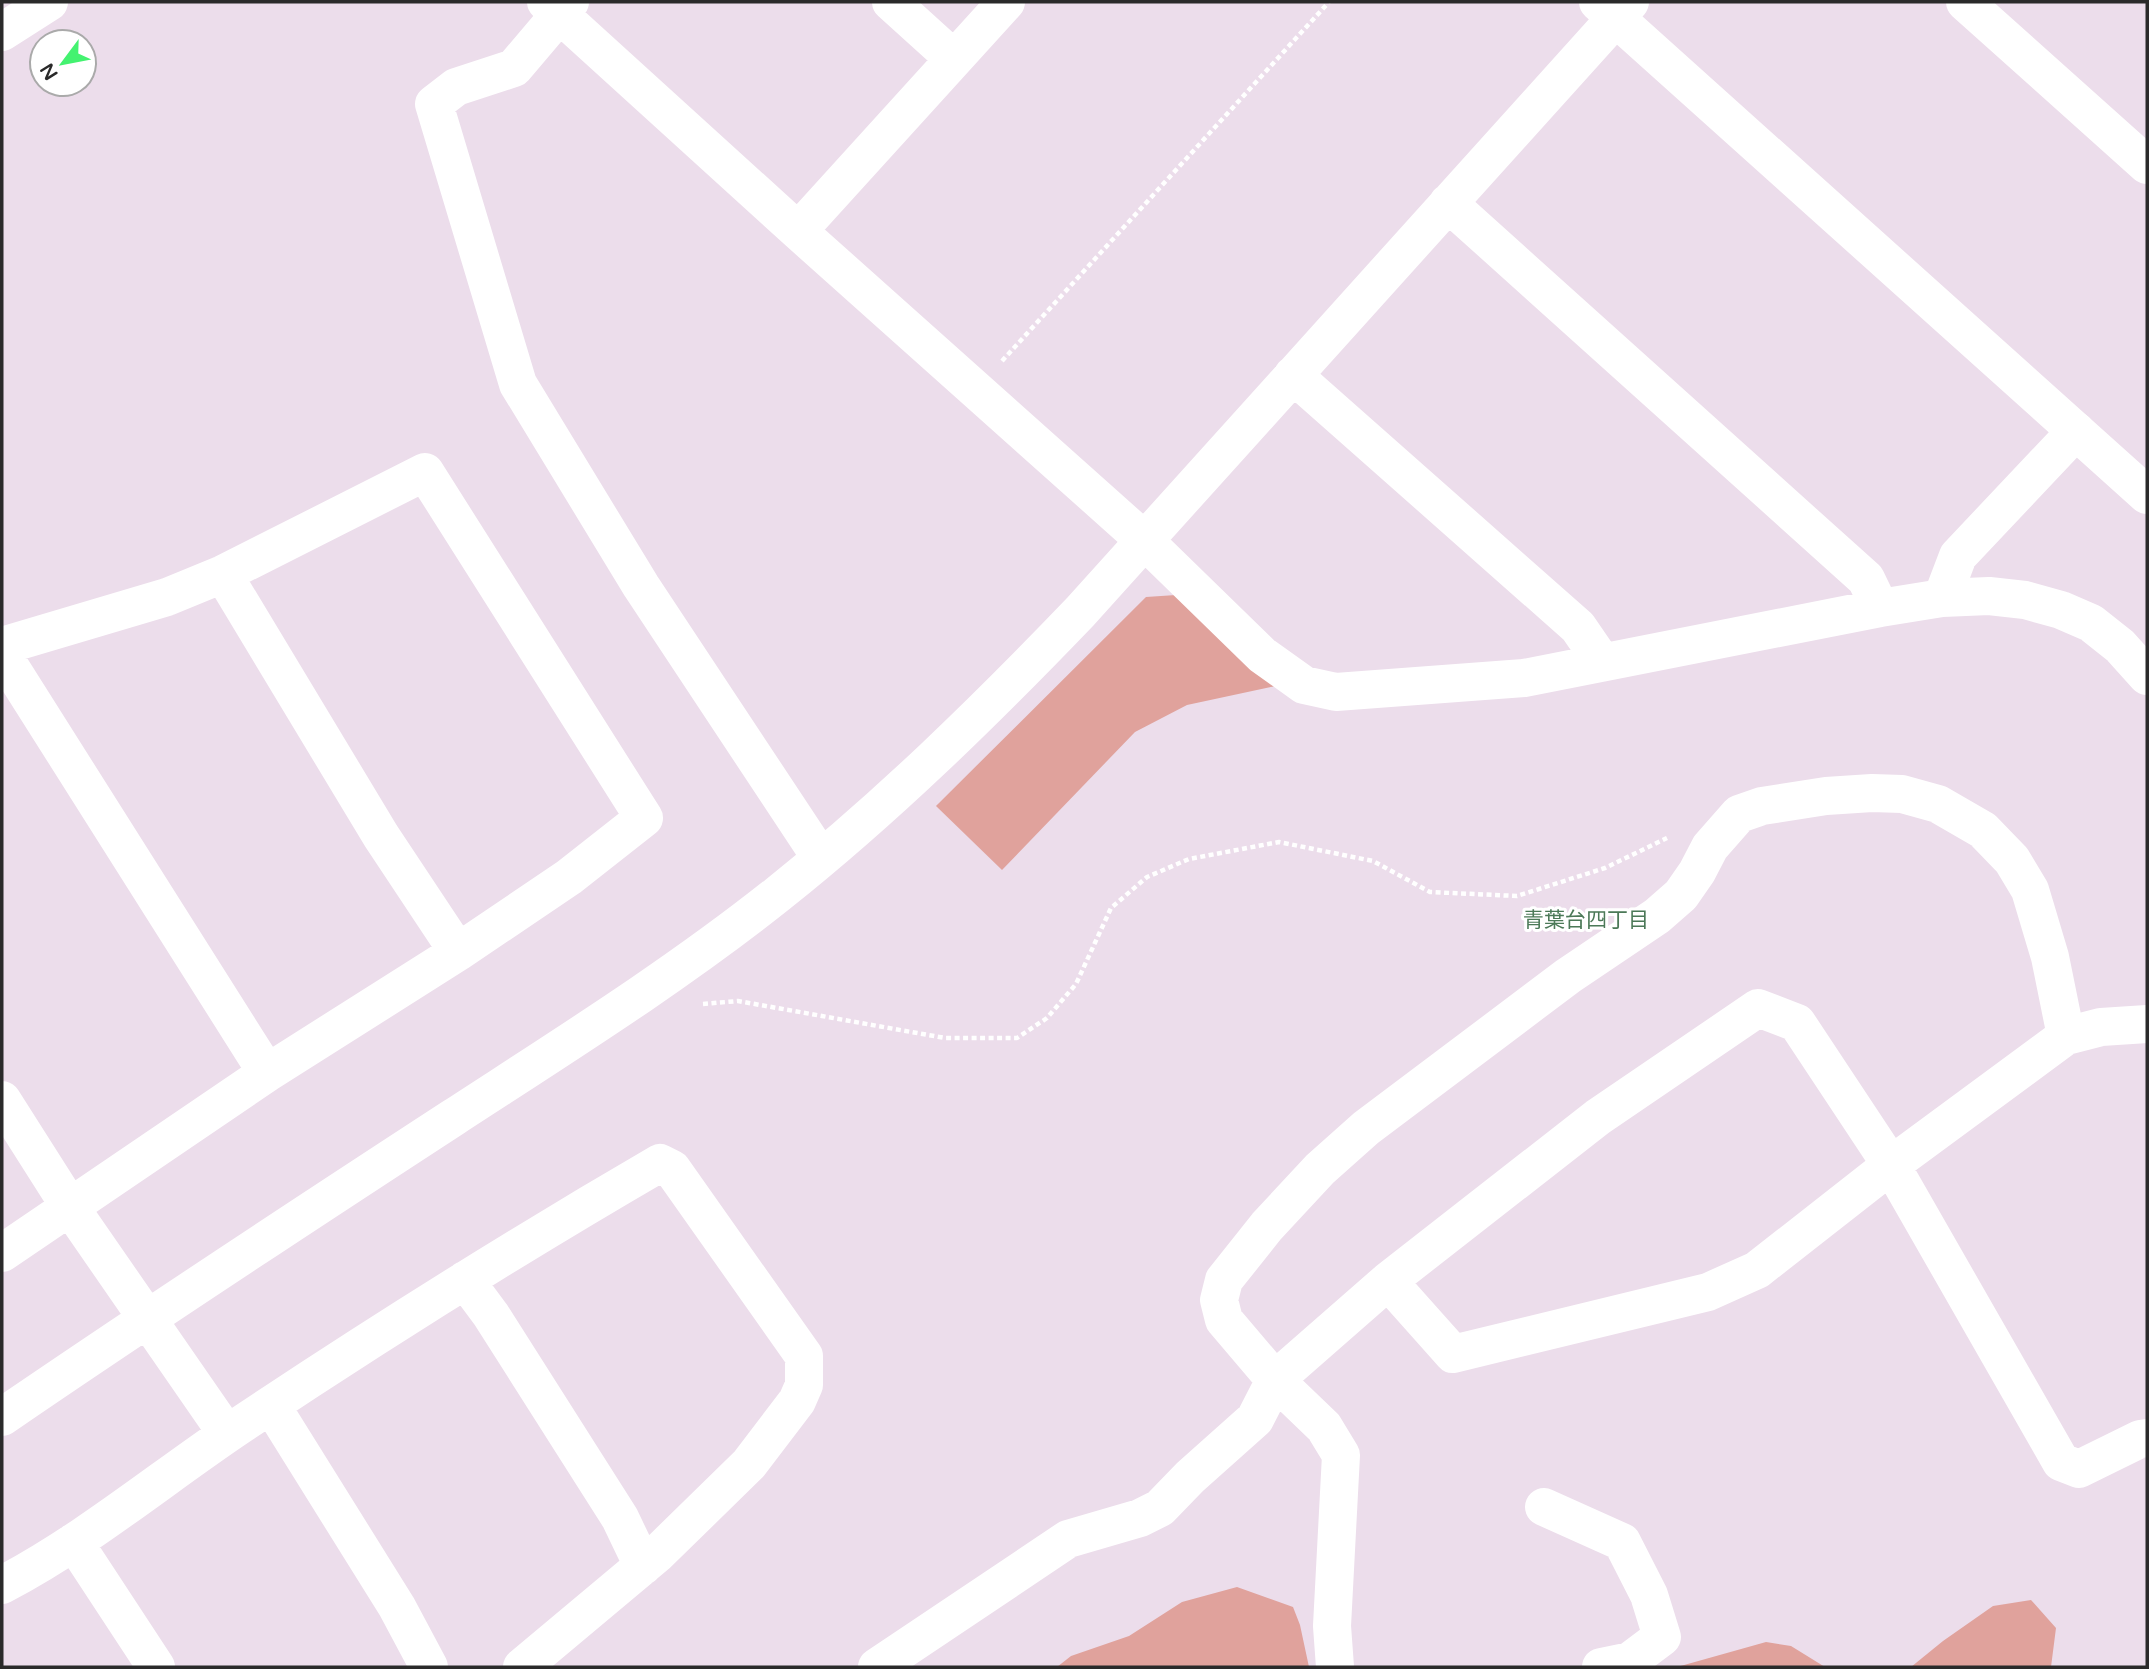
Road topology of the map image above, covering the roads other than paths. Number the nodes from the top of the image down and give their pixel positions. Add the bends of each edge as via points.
1 (49, 2) edge
2 (891, 2) edge
3 (1006, 2) edge
4 (1965, 2) edge
5 (558, 6) edge
6 (1614, 7) edge
7 (2, 32) edge
8 (954, 59) junction
9 (2147, 165) edge
10 (1448, 204) junction
11 (798, 231) junction
12 (1293, 375) junction
13 (2076, 431) junction
14 (2147, 495) edge
15 (1144, 540) junction
16 (223, 574) junction
17 (1942, 598) junction
18 (1880, 608) junction
19 (2, 646) edge
20 (2, 654) edge
21 (1602, 662) junction
22 (2147, 676) edge
23 (821, 858) junction
24 (458, 952) junction
25 (2147, 1024) edge
26 (2066, 1036) junction
27 (267, 1073) junction
28 (2, 1100) edge
29 (1891, 1165) junction
30 (70, 1207) junction
31 (2, 1253) edge
32 (465, 1280) junction
33 (1388, 1280) junction
34 (147, 1318) junction
35 (1275, 1380) junction
36 (271, 1405) junction
37 (2, 1417) edge
38 (227, 1434) junction
39 (2147, 1438) edge
40 (1544, 1507) dead end
41 (74, 1542) junction
42 (643, 1566) junction
43 (2, 1585) edge
44 (156, 1667) edge
45 (429, 1667) edge
46 (522, 1667) edge
47 (877, 1667) edge
48 (1335, 1667) edge
49 (1601, 1667) edge

1 - 7 street
2 - 8 street
3 - 8 street
4 - 9 street
5 - 11 street
5 - 23 street via 514,68 456,87 434,104 518,384 641,586
6 - 10 street
6 - 13 street
8 - 11 street
10 - 12 street
10 - 18 street via 1866,579
11 - 15 street
12 - 15 street
12 - 21 street via 1578,627
13 - 14 street
13 - 17 street via 1958,556
15 - 21 street via 1262,655 1304,685 1336,692 1393,689 1524,678
15 - 23 street via 989,708
16 - 19 street via 167,597
16 - 24 street via 381,836
16 - 24 street via 425,472 643,818 569,877
17 - 18 street
17 - 22 street via 1989,596 2061,610 2091,623
18 - 21 street
20 - 27 street
23 - 34 street via 776,896 592,1027
24 - 27 street
25 - 26 street via 2101,1027
26 - 29 street
26 - 35 street via 2050,957 2029,890 2012,860 1983,830 1938,804 1902,794 1872,793 1762,806 1739,814 1710,847 1681,895 1366,1128 1320,1169 1259,1237 1224,1280 1219,1300 1224,1320
27 - 30 street
28 - 30 street
29 - 33 street via 1758,1270 1708,1292 1453,1353
29 - 33 street via 1797,1023 1758,1008 1598,1117
29 - 39 street via 2061,1462 2079,1469
30 - 31 street
30 - 34 street
32 - 36 street
32 - 42 street via 620,1518
32 - 42 street via 660,1163 672,1169 804,1356 804,1385 797,1401 749,1464
33 - 35 street
34 - 37 street
34 - 38 street
35 - 47 street via 1255,1419 1160,1508 1068,1539
35 - 48 street via 1324,1427 1341,1455 1332,1626
36 - 38 street
36 - 45 street via 397,1607
38 - 41 street
40 - 49 street via 1622,1542 1649,1595 1662,1637 1630,1661
41 - 43 street
41 - 44 street
42 - 46 street

